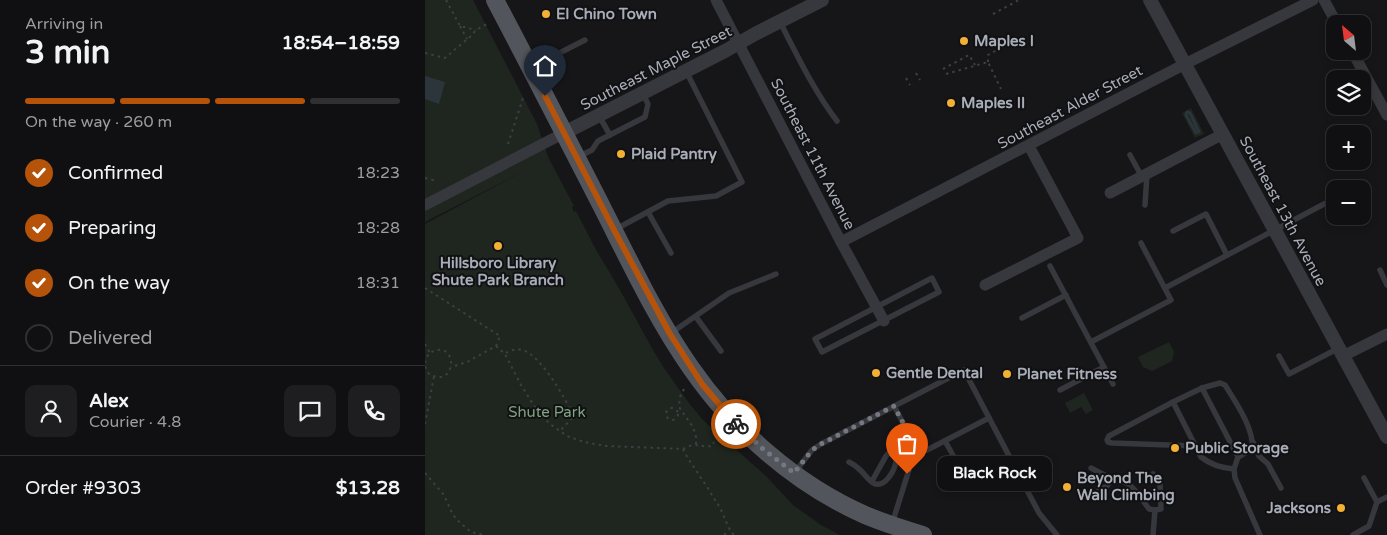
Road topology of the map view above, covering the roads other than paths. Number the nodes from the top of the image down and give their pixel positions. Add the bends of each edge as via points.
1 (495, 0) edge
2 (716, 0) edge
3 (822, 0) edge
4 (1150, 0) edge
5 (1313, 0) edge
6 (1324, 0) edge
7 (1332, 15) edge
8 (780, 22) junction
9 (585, 40) dead end
10 (739, 44) junction
11 (1357, 60) edge
12 (1185, 64) junction
13 (531, 68) junction
14 (686, 71) junction
15 (643, 94) junction
16 (1387, 115) edge
17 (599, 116) junction
18 (837, 121) dead end
19 (564, 134) junction
20 (1223, 134) junction
21 (610, 135) junction
22 (1029, 146) junction
23 (1130, 155) dead end
24 (576, 158) junction
25 (1144, 175) junction
26 (1110, 193) dead end
27 (1326, 203) edge
28 (425, 205) edge
29 (1145, 205) dead end
30 (648, 212) junction
31 (1275, 229) junction
32 (614, 230) junction
33 (1173, 231) dead end
34 (841, 242) junction
35 (1141, 243) dead end
36 (671, 253) dead end
37 (1227, 255) junction
38 (1050, 266) dead end
39 (1380, 270) dead end
40 (776, 274) dead end
41 (1387, 285) edge
42 (985, 286) dead end
43 (1165, 288) junction
44 (1066, 295) junction
45 (876, 307) junction
46 (696, 317) junction
47 (1022, 318) dead end
48 (883, 321) junction
49 (670, 334) junction
50 (1387, 334) edge
51 (1091, 342) junction
52 (721, 351) dead end
53 (1341, 352) junction
54 (1279, 356) dead end
55 (1104, 366) junction
56 (1113, 384) dead end
57 (1202, 388) junction
58 (1060, 390) dead end
59 (1173, 402) junction
60 (894, 406) junction
61 (989, 418) junction
62 (896, 437) dead end
63 (1387, 437) edge
64 (945, 441) junction
65 (1253, 442) junction
66 (895, 446) junction
67 (1196, 446) junction
68 (918, 451) junction
69 (1238, 457) junction
70 (849, 462) dead end
71 (1091, 468) dead end
72 (1234, 469) junction
73 (794, 473) junction
74 (1153, 474) dead end
75 (987, 478) dead end
76 (1364, 478) dead end
77 (1112, 479) junction
78 (871, 481) junction
79 (1281, 488) dead end
80 (1099, 490) dead end
81 (1387, 497) edge
82 (1377, 502) junction
83 (1155, 510) junction
84 (890, 532) edge
85 (1359, 533) edge
86 (923, 535) edge
87 (1057, 535) edge
88 (1153, 535) edge
89 (1260, 535) edge
90 (1353, 535) edge

1 - 13 main road
2 - 10 street, Southeast 11th Avenue
3 - 8 street, Southeast Maple Street
4 - 12 street, Southeast 13th Avenue
5 - 12 street, Southeast Alder Street
6 - 7 street
8 - 10 street, Southeast Maple Street
8 - 18 lane
9 - 13 lane
10 - 14 street, Southeast Maple Street
10 - 34 street, Southeast 11th Avenue
11 - 16 street
12 - 20 street, Southeast 13th Avenue
12 - 22 street, Southeast Alder Street
13 - 19 main road
14 - 15 street, Southeast Maple Street
14 - 30 lane via 743,182 716,196 668,201
15 - 17 street, Southeast Maple Street
15 - 21 lane via 648,104 645,117
17 - 19 street, Southeast Maple Street
17 - 21 lane
19 - 24 main road
19 - 28 street, Southeast Maple Street
20 - 25 street
20 - 31 street, Southeast 13th Avenue
21 - 24 lane
22 - 34 street, Southeast Alder Street
22 - 42 street via 1078,238
23 - 25 lane
24 - 32 main road
25 - 26 street
25 - 29 lane
27 - 31 lane
30 - 32 lane
30 - 36 lane
31 - 37 lane
31 - 53 street, Southeast 13th Avenue
32 - 49 main road
33 - 37 lane via 1206,214
34 - 45 street, Southeast 11th Avenue
35 - 43 lane
37 - 43 lane
38 - 44 lane
39 - 41 lane
40 - 46 lane via 729,293
43 - 51 lane via 1171,300
44 - 47 lane
44 - 51 lane
45 - 48 street, Southeast 11th Avenue
45 - 48 lane via 932,278 939,292
45 - 48 lane via 815,339 822,352
46 - 49 lane
46 - 52 lane
49 - 73 main road via 719,405 762,448
50 - 53 street
51 - 55 lane
53 - 54 lane via 1289,374
53 - 63 street, Southeast 13th Avenue
55 - 56 lane
55 - 58 lane
57 - 59 lane
57 - 65 lane via 1220,383 1225,385 1245,419
57 - 69 lane
59 - 67 lane
59 - 67 lane via 1109,436 1108,442
60 - 61 lane via 964,370
60 - 68 lane
60 - 73 lane via 812,450
61 - 64 lane
61 - 87 lane via 1039,513
62 - 66 lane
64 - 68 lane
64 - 75 lane via 968,482 975,484
65 - 69 lane via 1252,449
65 - 79 lane
66 - 78 lane
66 - 78 lane via 896,462 888,479 879,484
67 - 72 lane via 1209,464
68 - 84 lane via 912,460
69 - 72 lane
70 - 78 lane
71 - 77 lane
72 - 89 lane
73 - 84 main road
74 - 83 lane via 1160,483 1161,510
76 - 82 lane
77 - 80 lane
77 - 83 lane via 1130,485 1149,509
81 - 82 lane
82 - 85 lane via 1369,526
83 - 88 lane
84 - 86 main road
85 - 90 lane

